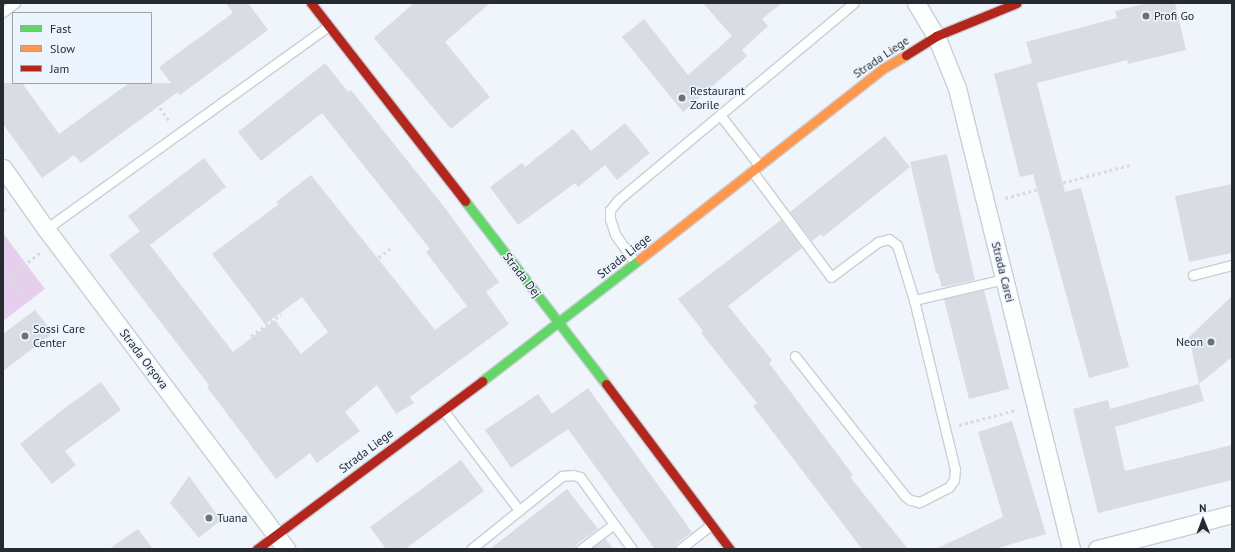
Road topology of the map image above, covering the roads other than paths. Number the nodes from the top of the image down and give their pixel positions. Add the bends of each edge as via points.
1 (15, 3) edge
2 (311, 3) edge
3 (854, 3) edge
4 (916, 3) edge
5 (1017, 3) edge
6 (3, 12) edge
7 (329, 26) junction
8 (936, 36) junction
9 (720, 114) junction
10 (759, 165) junction
11 (3, 168) edge
12 (751, 171) junction
13 (51, 235) junction
14 (635, 262) junction
15 (1232, 265) edge
16 (1193, 275) dead end
17 (1004, 279) junction
18 (914, 300) junction
19 (559, 323) junction
20 (795, 356) dead end
21 (443, 410) junction
22 (519, 510) junction
23 (1232, 514) edge
24 (614, 524) junction
25 (712, 525) junction
26 (275, 534) junction
27 (258, 549) edge
28 (286, 549) edge
29 (471, 549) edge
30 (581, 549) edge
31 (632, 549) edge
32 (680, 549) edge
33 (730, 549) edge
34 (1071, 549) edge
35 (1097, 549) edge

1 - 6 lane
2 - 7 street, Strada Dej
3 - 9 lane
4 - 8 street, Strada Carei
5 - 8 street, Strada Liege
7 - 13 lane via 179,134
7 - 19 street, Strada Dej
8 - 10 street, Strada Liege via 882,69
8 - 17 street, Strada Carei via 957,88
9 - 10 lane
9 - 14 lane via 618,200 610,210 615,234
10 - 12 street, Strada Liege
11 - 13 street, Strada Orșova
12 - 14 street, Strada Liege
12 - 18 lane via 832,277 878,242 889,240 897,245
13 - 26 street, Strada Orșova
14 - 19 street, Strada Liege
15 - 16 lane
17 - 18 lane
17 - 34 street, Strada Carei
18 - 20 lane via 955,469 954,480 938,494 919,502 905,496
19 - 21 street, Strada Liege
19 - 25 street, Strada Dej
21 - 22 lane
21 - 26 street, Strada Liege
22 - 24 lane via 562,476 573,475 580,477
22 - 29 lane
23 - 35 street
24 - 30 lane
24 - 31 lane
25 - 32 lane
25 - 33 street, Strada Dej
26 - 27 street, Strada Liege
26 - 28 street, Strada Orșova

